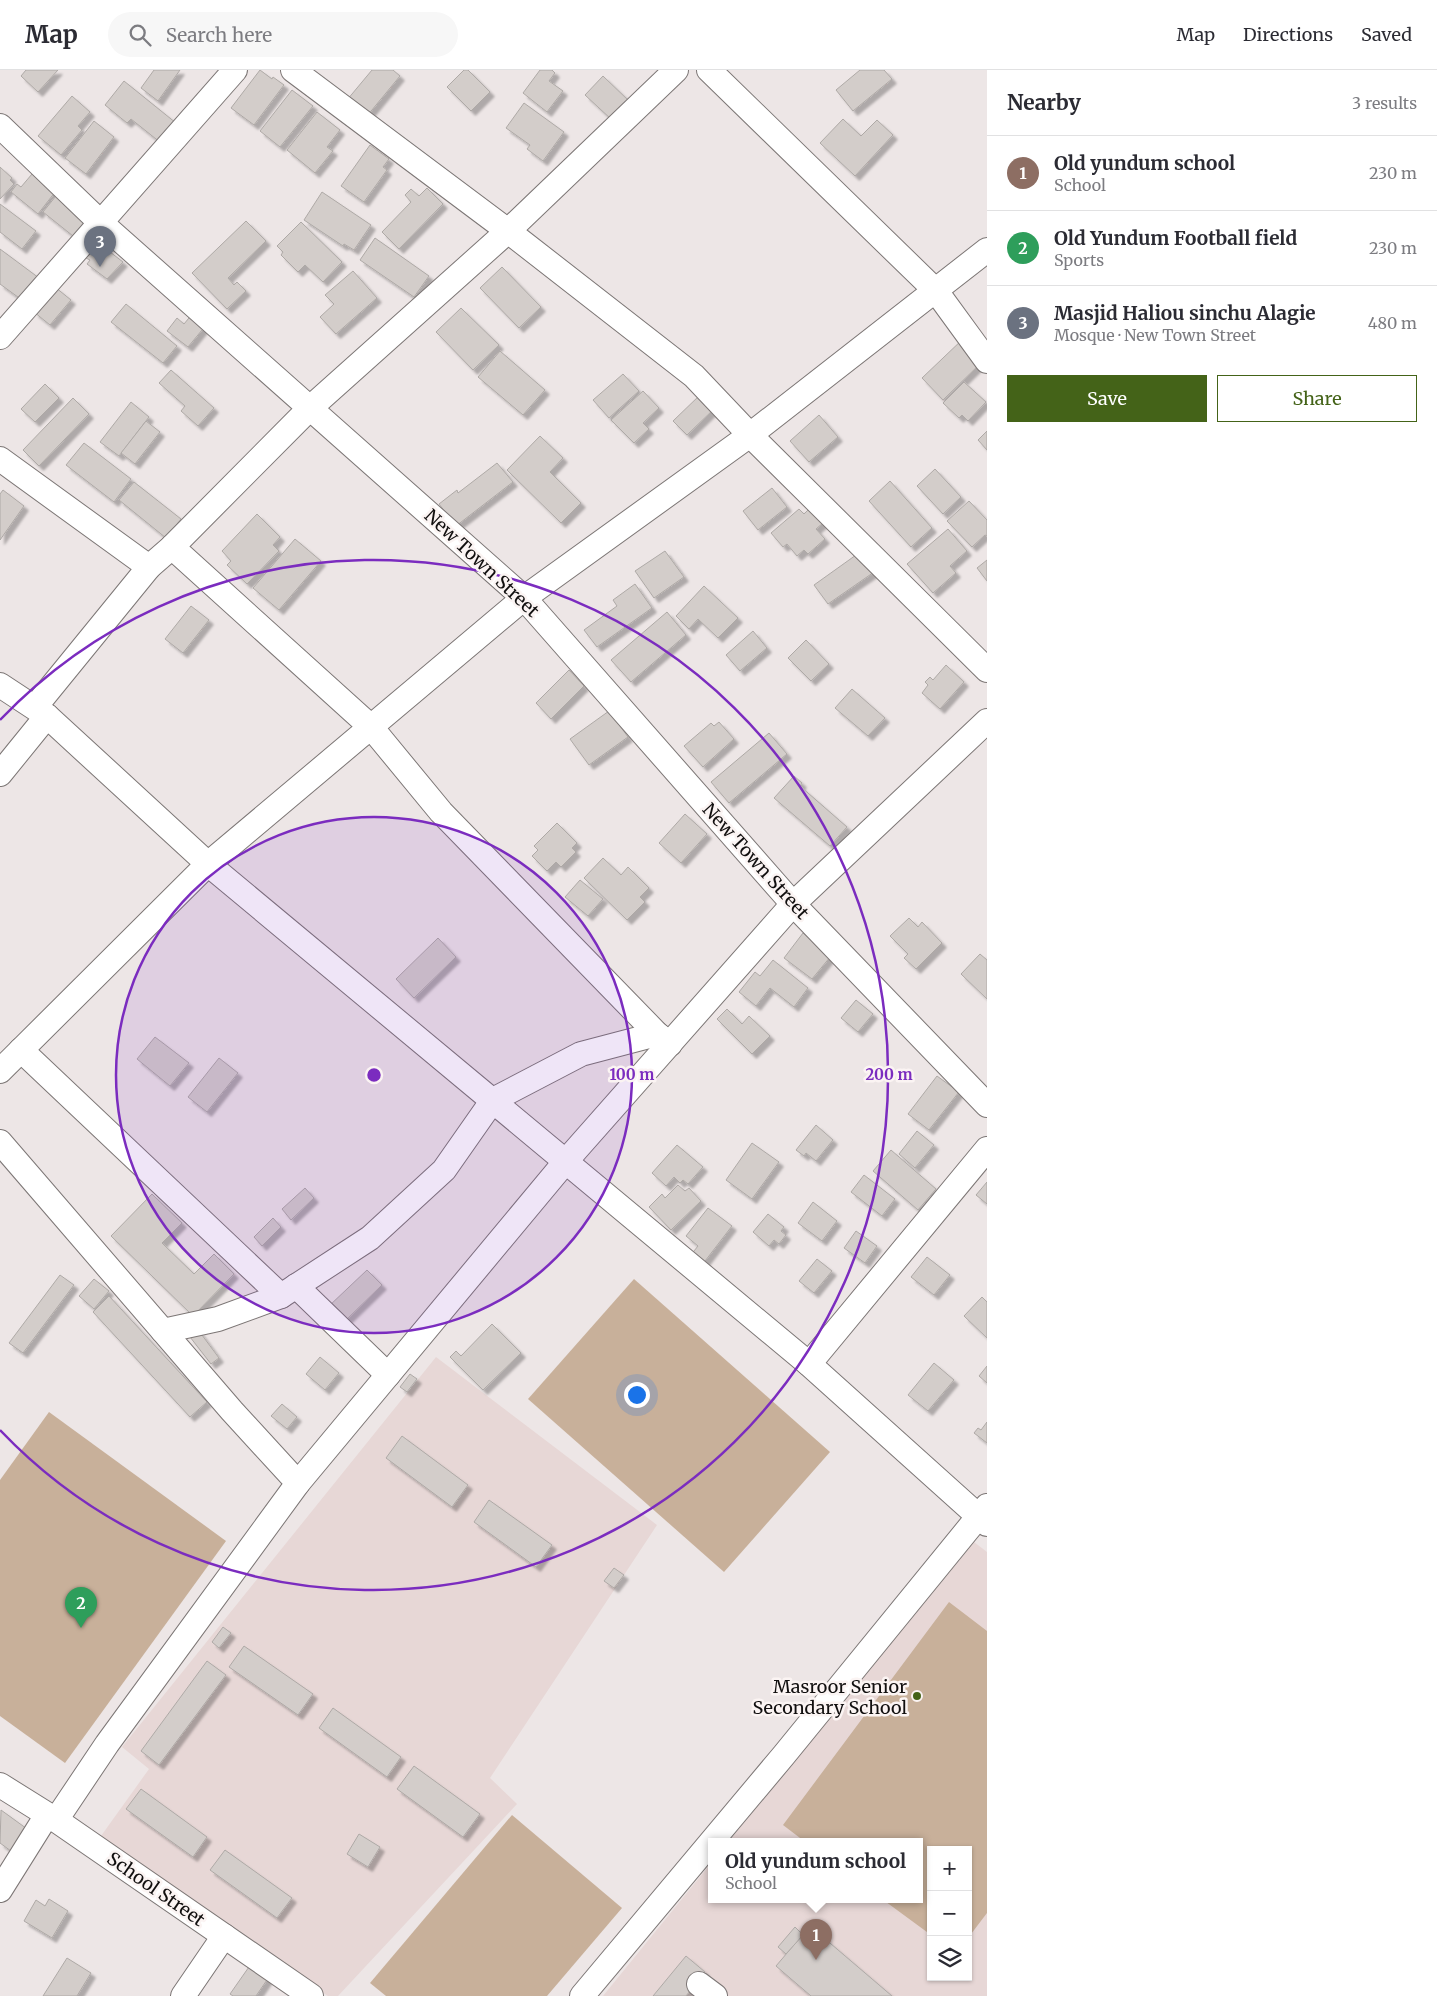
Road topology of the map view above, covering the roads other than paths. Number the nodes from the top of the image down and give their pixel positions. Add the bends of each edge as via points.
1 (235, 70) edge
2 (293, 70) edge
3 (676, 70) edge
4 (709, 70) edge
5 (0, 126) edge
6 (100, 222) junction
7 (508, 231) junction
8 (987, 250) edge
9 (936, 291) junction
10 (0, 337) edge
11 (987, 361) edge
12 (309, 409) junction
13 (750, 435) junction
14 (0, 459) edge
15 (172, 547) junction
16 (149, 567) junction
17 (524, 598) junction
18 (987, 670) edge
19 (0, 685) edge
20 (41, 712) junction
21 (987, 721) edge
22 (371, 727) junction
23 (0, 774) edge
24 (208, 864) junction
25 (793, 904) junction
26 (664, 1039) junction
27 (21, 1050) junction
28 (0, 1071) edge
29 (493, 1100) junction
30 (987, 1105) edge
31 (0, 1142) edge
32 (987, 1150) edge
33 (566, 1160) junction
34 (289, 1291) junction
35 (163, 1331) junction
36 (809, 1364) junction
37 (388, 1375) junction
38 (298, 1483) junction
39 (984, 1515) edge
40 (0, 1785) edge
41 (51, 1818) junction
42 (714, 1838) edge
43 (708, 1846) edge
44 (0, 1890) edge
45 (224, 1936) junction
46 (183, 1996) edge
47 (311, 1996) edge
48 (582, 1996) edge

1 - 6 street
2 - 7 street
3 - 7 street
4 - 9 street
5 - 6 street, New Town Street
6 - 10 street
6 - 12 street, New Town Street
7 - 12 street
7 - 13 street via 694,376
8 - 9 street
9 - 11 street
9 - 13 street
12 - 15 street
12 - 17 street, New Town Street
13 - 17 street
13 - 18 street
14 - 16 street
15 - 16 street
15 - 22 street
16 - 20 street
17 - 22 street
17 - 25 street, New Town Street
19 - 20 street
20 - 23 street
20 - 24 street
21 - 25 street
22 - 24 street
22 - 26 street via 441,812
24 - 27 street
24 - 29 street
25 - 26 street
25 - 30 street, New Town Street
26 - 29 street via 581,1054
26 - 33 street
27 - 28 street
27 - 34 street
29 - 33 street
29 - 34 street via 444,1170 370,1238
31 - 35 street
32 - 36 street
33 - 36 street
33 - 37 street
34 - 35 street via 218,1319
34 - 37 street
35 - 38 street
36 - 39 street
37 - 38 street
38 - 41 street
39 - 42 street
40 - 41 street, School Street
41 - 44 street
41 - 45 street, School Street
43 - 48 street
45 - 46 street
45 - 47 street, School Street

